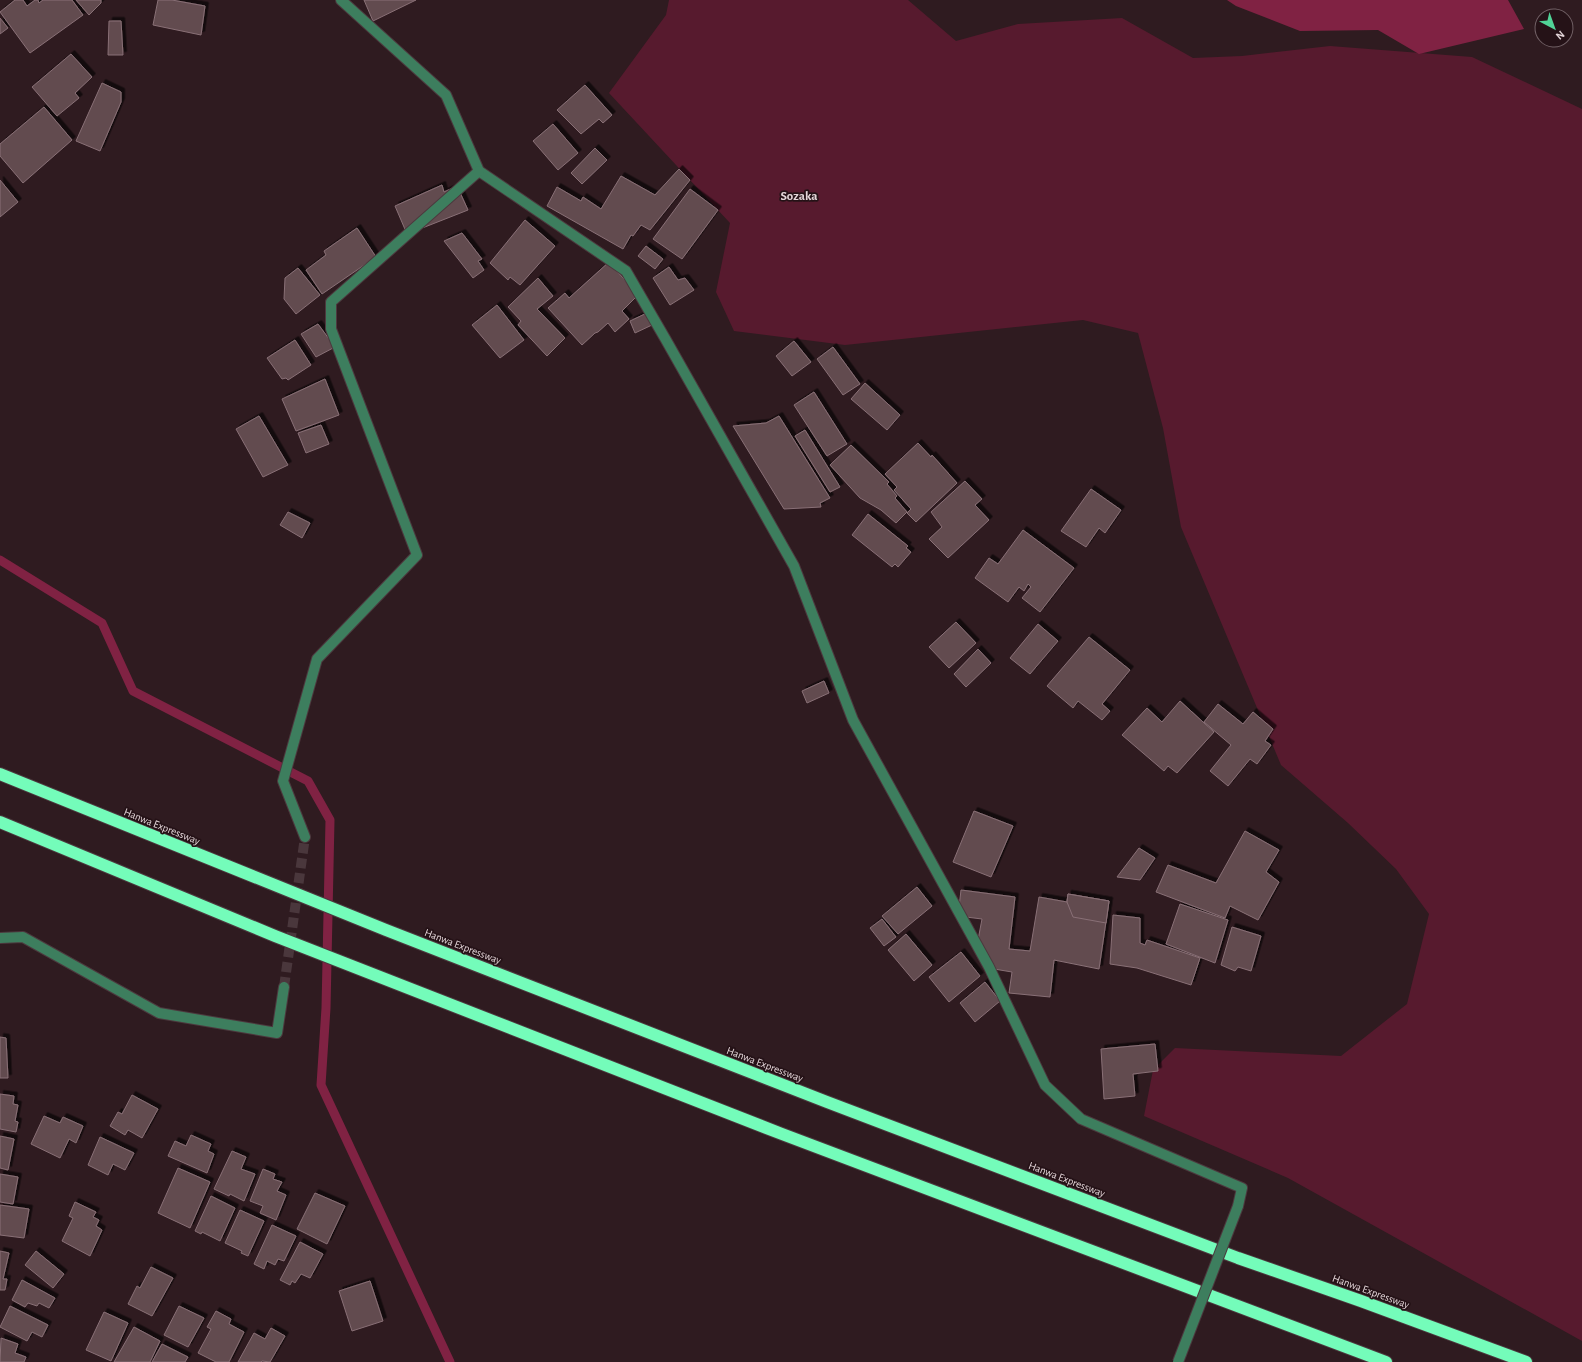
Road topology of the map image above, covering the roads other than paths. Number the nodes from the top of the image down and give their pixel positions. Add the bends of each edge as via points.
1 (341, 0) edge
2 (479, 171) junction
3 (0, 774) edge
4 (0, 822) edge
5 (305, 837) tunnel mouth
6 (0, 938) edge
7 (284, 987) tunnel mouth
8 (1178, 1362) edge
9 (1386, 1362) edge
10 (1526, 1362) edge

1 - 2 street via 446,95
2 - 5 street via 331,302 331,329 417,555 317,659 283,781
2 - 8 street, bridge via 626,271 794,566 853,720 989,967 1045,1085 1081,1119 1242,1188 1238,1206
3 - 10 highway, Hanwa Expressway via 393,933 827,1102 1238,1258
4 - 9 highway via 275,936 745,1119
6 - 7 street via 23,937 159,1013 277,1032

